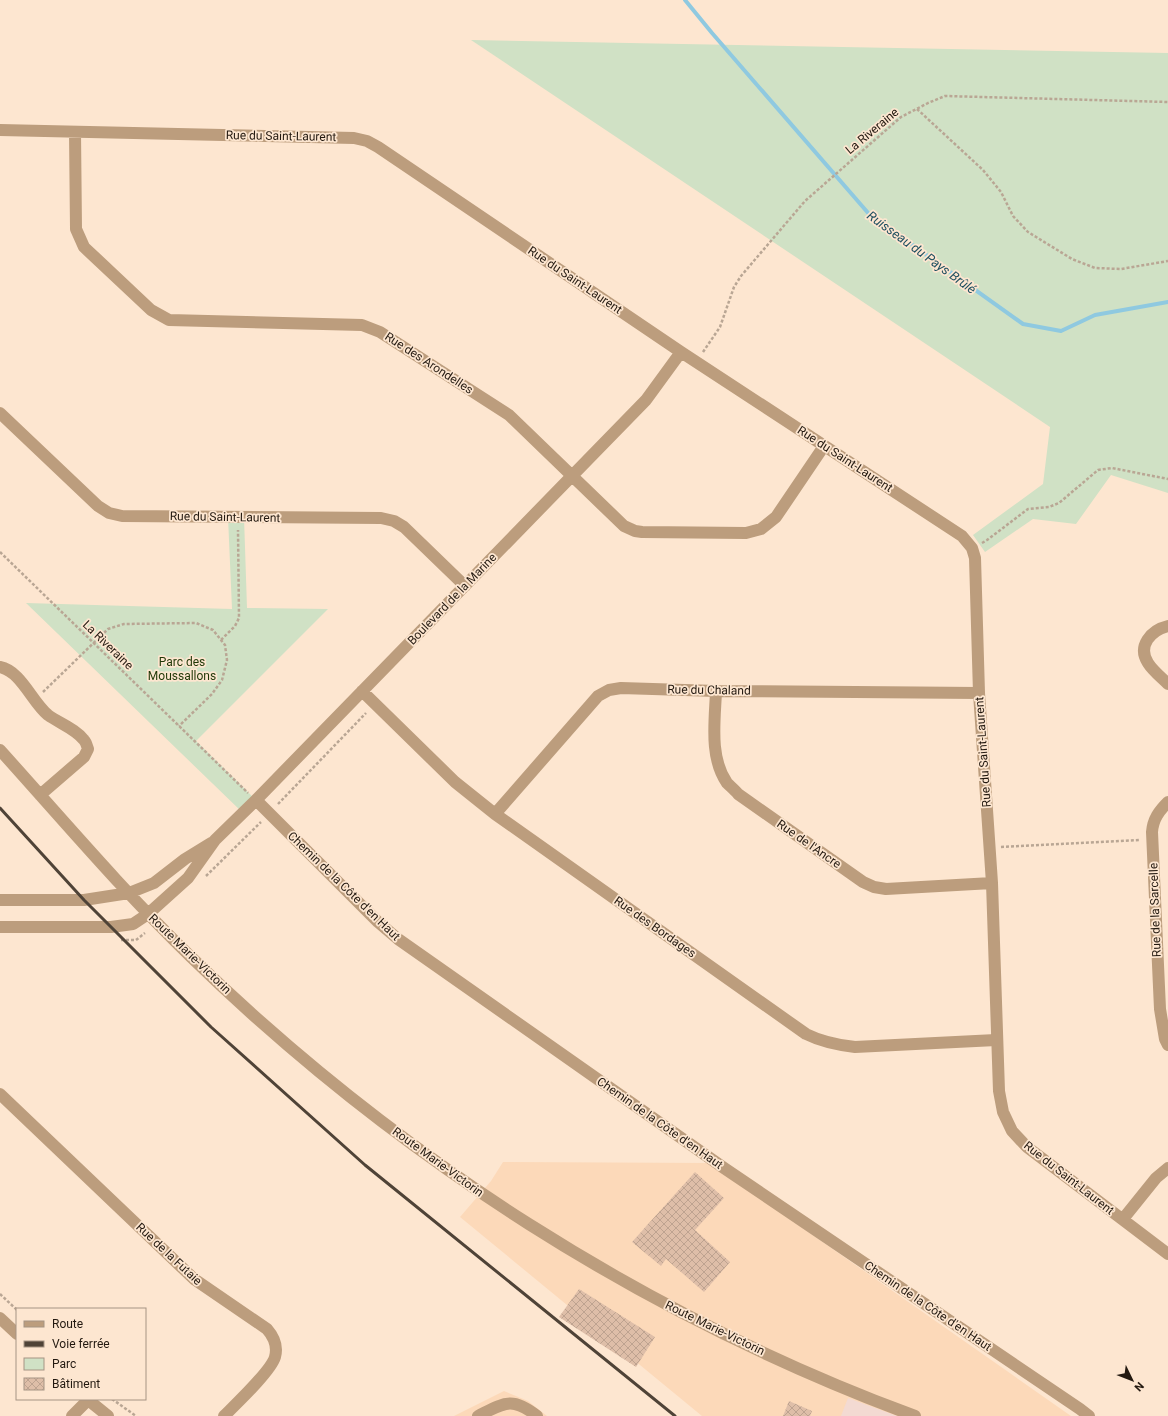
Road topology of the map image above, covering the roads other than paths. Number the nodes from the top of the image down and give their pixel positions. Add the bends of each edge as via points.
1 (0, 130) edge
2 (75, 132) junction
3 (681, 352) junction
4 (0, 413) edge
5 (824, 446) junction
6 (572, 476) junction
7 (465, 586) junction
8 (1168, 626) edge
9 (0, 667) edge
10 (1168, 684) edge
11 (362, 691) junction
12 (716, 691) junction
13 (980, 693) junction
14 (0, 750) edge
15 (40, 795) junction
16 (256, 800) junction
17 (1168, 802) edge
18 (494, 814) junction
19 (215, 840) junction
20 (992, 883) junction
21 (129, 893) junction
22 (0, 900) edge
23 (148, 914) junction
24 (0, 927) edge
25 (1163, 971) edge
26 (996, 1040) junction
27 (1168, 1046) edge
28 (0, 1094) edge
29 (1168, 1168) edge
30 (1123, 1219) junction
31 (1168, 1254) edge
32 (0, 1318) edge
33 (16, 1333) edge
34 (87, 1400) edge
35 (72, 1416) edge
36 (108, 1416) edge
37 (224, 1416) edge
38 (478, 1416) edge
39 (537, 1416) edge
40 (915, 1416) edge
41 (1089, 1416) edge

1 - 2 street, Rue du Saint-Laurent
2 - 3 street, Rue du Saint-Laurent via 354,138 367,141
2 - 6 street, Rue des Arondelles via 76,229 84,246 151,310 169,320 362,325 380,332 509,415
3 - 5 street, Rue du Saint-Laurent
3 - 6 street, Boulevard de la Marine via 646,400
4 - 7 street, Rue du Saint-Laurent via 98,506 109,513 122,516 381,518 394,521 404,528
5 - 6 street, Rue des Arondelles via 776,517 761,529 746,533 635,531 624,526
5 - 13 street, Rue du Saint-Laurent via 962,536 972,548 975,558
6 - 7 street, Boulevard de la Marine
7 - 11 street, Boulevard de la Marine
8 - 10 street via 1155,631 1144,644 1146,662
9 - 15 street via 18,677 40,707 85,740 88,749 84,757
11 - 16 street, Boulevard de la Marine
11 - 18 street, Rue des Bordages via 454,782
12 - 13 street, Rue du Chaland
12 - 18 street, Rue du Chaland via 621,688 609,690 598,696
12 - 20 street, Rue de l'Ancre via 715,750 727,782 738,794 863,882 886,889
13 - 20 street, Rue du Saint-Laurent
14 - 15 street, Route Marie-Victorin
15 - 21 street, Route Marie-Victorin
16 - 19 street, Boulevard de la Marine
16 - 41 street, Chemin de la Côte d'en Haut via 398,939 724,1168
17 - 25 street, Rue de la Sarcelle via 1152,824
18 - 26 street, Rue des Bordages via 818,1040 855,1047
19 - 21 street, Boulevard de la Marine via 154,883
19 - 23 street, Boulevard de la Marine via 188,878
20 - 26 street, Rue du Saint-Laurent
21 - 22 street, Boulevard de la Marine via 84,900
21 - 23 street, Route Marie-Victorin
23 - 24 street, Boulevard de la Marine via 133,924 110,927
23 - 40 street, Route Marie-Victorin via 235,998 322,1074 418,1149 494,1203 616,1277 687,1315 814,1375
25 - 27 street, Rue de la Sarcelle via 1160,1010
26 - 30 street, Rue du Saint-Laurent via 999,1091 1003,1112 1012,1131 1027,1147
28 - 37 street, Rue de la Futaie via 194,1279 271,1334 276,1352 271,1365
29 - 30 street via 1156,1178
30 - 31 street, Rue du Saint-Laurent
32 - 33 street
34 - 35 street
34 - 36 street
38 - 39 street via 501,1404 514,1403

